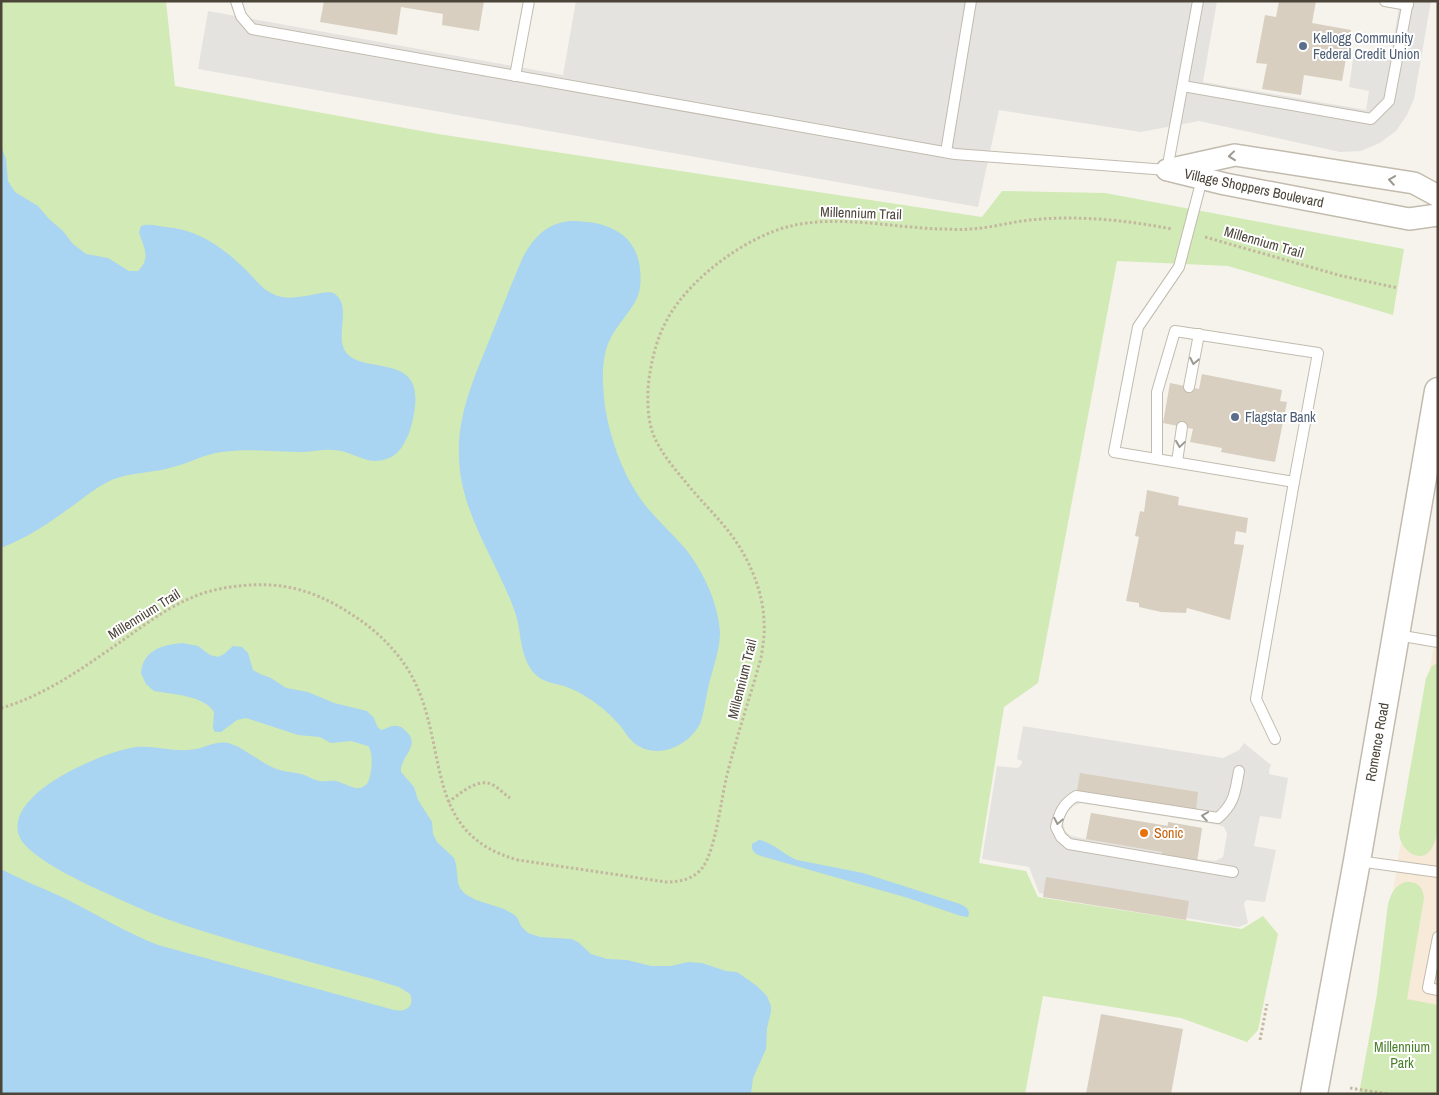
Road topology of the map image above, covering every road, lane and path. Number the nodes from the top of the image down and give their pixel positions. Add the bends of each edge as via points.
1 (236, 1) edge
2 (529, 1) edge
3 (971, 1) edge
4 (1198, 1) edge
5 (1385, 1) edge
6 (1408, 3) edge
7 (515, 76) junction
8 (1182, 86) junction
9 (946, 152) junction
10 (1167, 170) junction
11 (1202, 179) junction
12 (1438, 196) edge
13 (1438, 215) edge
14 (1188, 232) junction
15 (1398, 288) dead end
16 (1199, 334) junction
17 (1189, 387) dead end
18 (1438, 391) edge
19 (1182, 426) dead end
20 (1157, 459) junction
21 (1177, 462) junction
22 (1294, 482) junction
23 (1396, 635) junction
24 (1438, 642) edge
25 (1, 708) edge
26 (1275, 739) dead end
27 (1239, 771) dead end
28 (510, 798) dead end
29 (448, 802) junction
30 (1357, 861) junction
31 (1233, 872) dead end
32 (1438, 872) edge
33 (1438, 937) edge
34 (1438, 990) edge
35 (1267, 1004) dead end
36 (1260, 1040) dead end
37 (1350, 1088) dead end
38 (1314, 1094) edge
39 (1388, 1094) edge

1 - 7 lane via 241,16 252,28
2 - 7 lane
3 - 9 lane
4 - 8 lane
5 - 6 lane
6 - 8 lane via 1390,101 1371,119
7 - 9 lane
8 - 10 lane
9 - 10 lane
10 - 11 street, Village Shoppers Boulevard
12 -> 10 street, Village Shoppers Boulevard via 1414,184 1235,154
11 - 13 street, Village Shoppers Boulevard via 1409,218
11 - 14 lane
14 - 15 path, Millennium Trail via 1342,276
14 - 20 lane via 1179,267 1138,327 1114,452
14 - 29 path, Millennium Trail via 1144,224 1069,218 972,229 819,222 791,226 760,237 732,254 705,275 668,316 658,337 647,390 653,433 678,473 742,551 758,588 764,619 761,658 727,776 711,850 703,866 696,875 677,882 518,860 481,844 466,830
16 -> 17 lane
16 - 20 lane via 1175,331 1156,392
16 - 22 lane via 1318,353
18 - 23 street, Romence Road
19 -> 21 lane
20 - 21 lane
21 - 22 lane
22 - 26 lane via 1256,699
23 - 24 lane
23 - 30 street, Romence Road
25 - 29 path, Millennium Trail via 59,682 158,615 191,598 240,586 287,587 316,595 353,615 403,661 425,707 440,780
27 -> 31 lane via 1234,797 1218,818 1076,796 1059,814 1056,827 1069,844
28 - 29 path via 486,783 472,786
30 - 32 lane
30 - 38 street, Romence Road
33 - 34 lane via 1428,988
35 - 36 path
37 - 39 path

